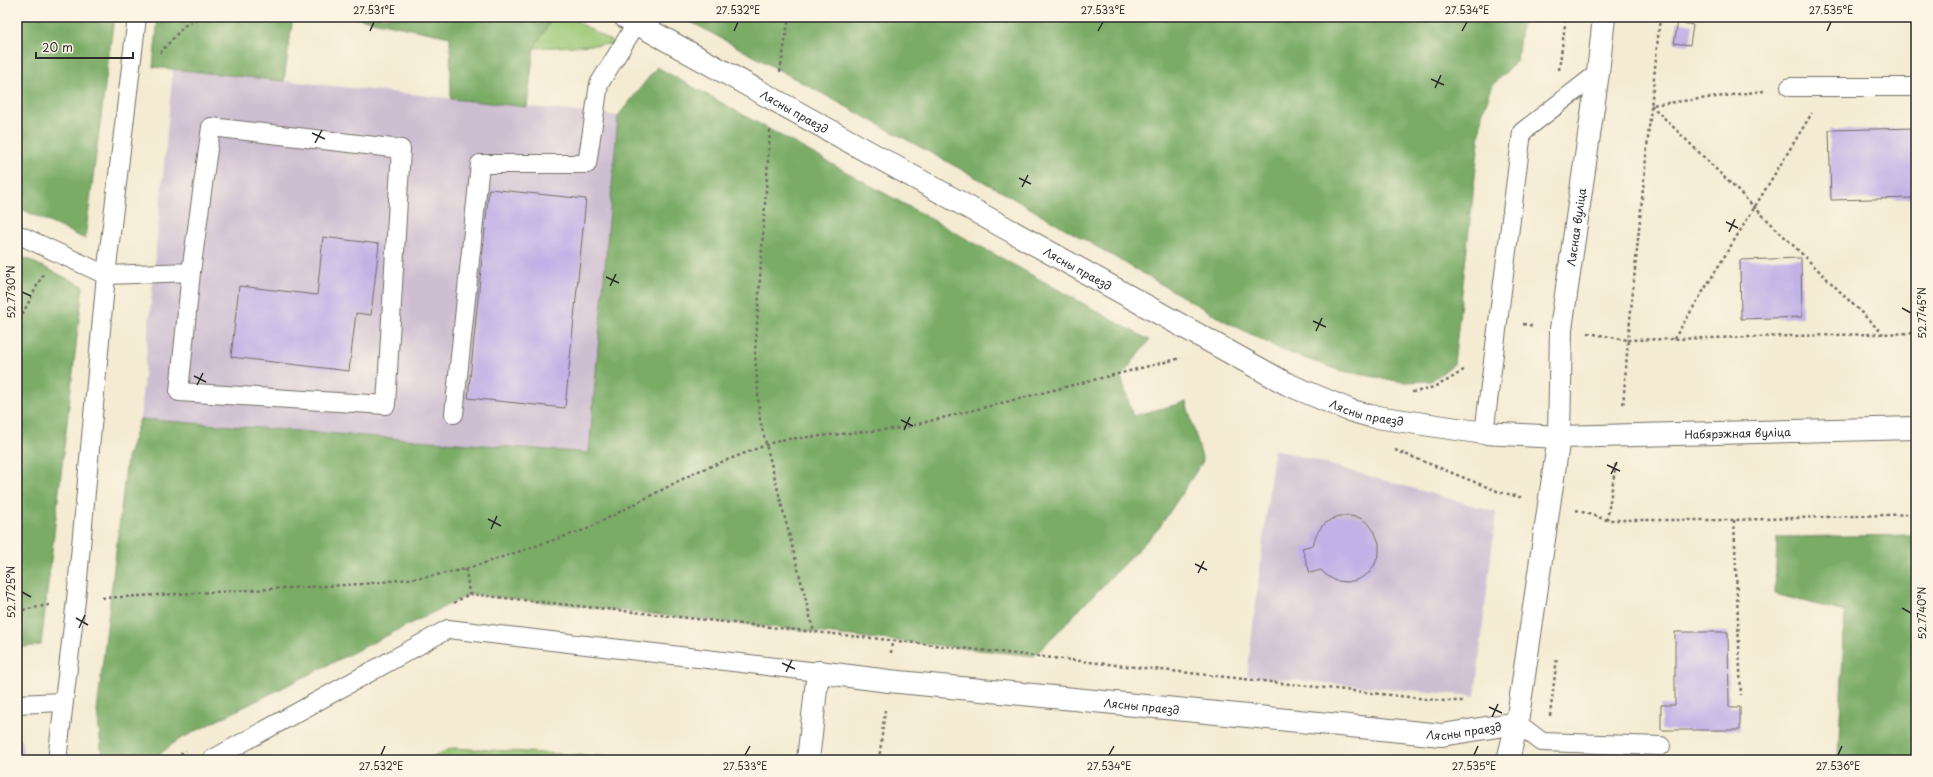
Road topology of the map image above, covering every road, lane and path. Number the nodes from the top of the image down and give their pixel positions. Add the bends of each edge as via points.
1 (137, 17) edge
2 (789, 17) edge
3 (1566, 17) edge
4 (1604, 17) edge
5 (1660, 17) edge
6 (631, 20) edge
7 (1598, 73) junction
8 (1790, 87) joint
9 (1827, 87) junction
10 (1916, 87) edge
11 (775, 101) junction
12 (1651, 105) junction
13 (1555, 106) junction
14 (770, 130) dead end
15 (1755, 207) junction
16 (17, 234) edge
17 (55, 252) junction
18 (192, 272) junction
19 (106, 275) junction
20 (17, 325) edge
21 (1916, 333) edge
22 (1883, 334) junction
23 (1673, 340) junction
24 (1184, 357) dead end
25 (454, 414) dead end
26 (1916, 428) edge
27 (1484, 433) junction
28 (1559, 438) junction
29 (767, 445) junction
30 (1389, 448) dead end
31 (1548, 502) junction
32 (1916, 514) edge
33 (1734, 520) junction
34 (466, 569) junction
35 (76, 600) junction
36 (17, 611) edge
37 (814, 632) junction
38 (818, 672) junction
39 (1741, 695) dead end
40 (1466, 701) dead end
41 (62, 702) junction
42 (17, 704) edge
43 (1517, 723) junction
44 (1661, 746) dead end
45 (59, 760) edge
46 (211, 760) edge
47 (808, 760) edge
48 (1508, 760) edge

1 - 19 lane
2 - 11 path
3 - 13 path
4 - 7 street, Лясная вуліца
5 - 12 path
6 - 11 street, Лясны праезд
6 - 25 lane via 599,84 587,164 480,164
7 - 13 lane
7 - 28 street, Лясная вуліца via 1561,329
8 - 9 lane
8 - 12 path
9 - 10 lane
9 - 15 path
11 - 27 street, Лясны праезд via 1287,384 1370,416
12 - 15 path
12 - 23 path via 1628,340
13 - 27 lane via 1522,132
14 - 29 path via 755,354 760,420
15 - 22 path
15 - 23 path
16 - 17 lane
17 - 19 lane
17 - 20 path
18 - 18 lane via 211,127 401,149 386,405 179,392
18 - 19 lane
19 - 35 lane
21 - 22 path
22 - 23 path
24 - 29 path via 902,428 779,440
26 - 28 street, Набярэжная вуліца
27 - 28 street, Лясны праезд
28 - 31 street, Лясная вуліца
29 - 34 path via 696,472 587,529
29 - 37 path
30 - 31 path via 1497,491
31 - 33 path via 1607,520
31 - 43 street, Лясная вуліца
32 - 33 path
33 - 39 path
34 - 35 path via 426,577 363,584
34 - 37 path via 470,594
35 - 36 path
35 - 41 lane
37 - 40 path via 1445,701
38 - 43 street, Лясны праезд via 1442,735
38 - 46 lane via 448,629
38 - 47 street
41 - 42 lane
41 - 45 lane
43 - 44 lane via 1542,742
43 - 48 street, Лясны праезд

